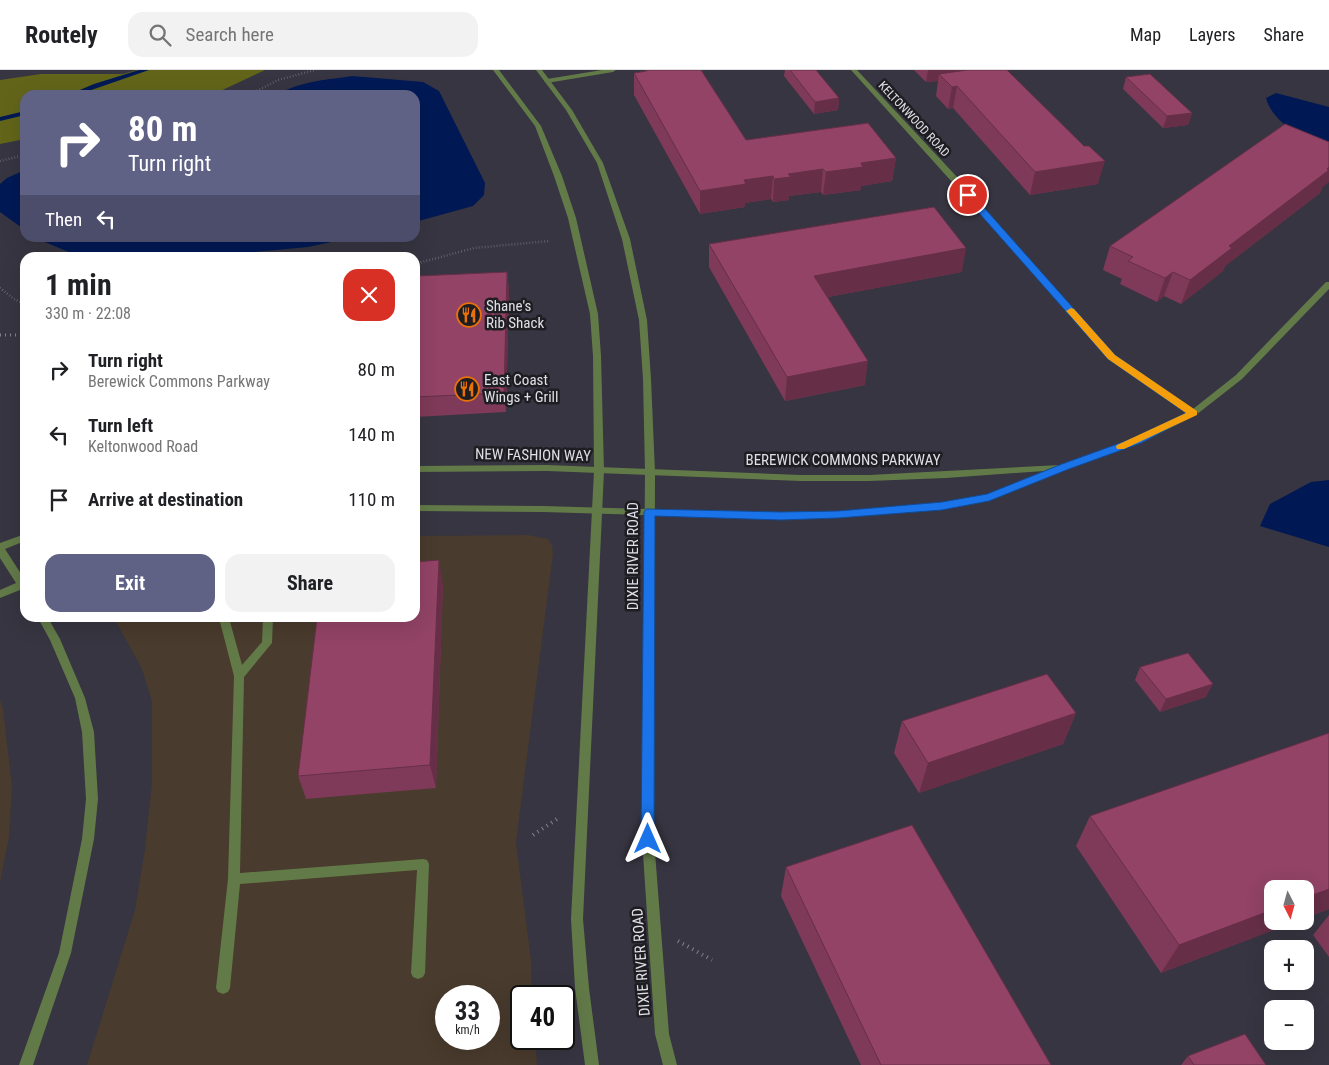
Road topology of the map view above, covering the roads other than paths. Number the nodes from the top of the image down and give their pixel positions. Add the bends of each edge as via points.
1 (496, 70) edge
2 (539, 70) edge
3 (613, 70) edge
4 (854, 70) edge
5 (547, 81) junction
6 (1329, 284) edge
7 (1193, 413) junction
8 (1066, 466) junction
9 (420, 469) edge
10 (599, 471) junction
11 (650, 472) junction
12 (420, 508) edge
13 (596, 510) junction
14 (649, 512) junction
15 (20, 539) edge
16 (0, 548) edge
17 (20, 580) edge
18 (20, 587) edge
19 (0, 594) edge
20 (44, 622) edge
21 (225, 622) edge
22 (268, 622) edge
23 (239, 676) junction
24 (234, 879) junction
25 (418, 973) dead end
26 (223, 988) dead end
27 (26, 1065) edge
28 (592, 1065) edge
29 (670, 1065) edge

1 - 10 street via 538,126 572,218 594,314
2 - 5 street, DIXIE RIVER ROAD
3 - 5 street
4 - 7 street, KELTONWOOD ROAD via 1111,357
5 - 11 street, DIXIE RIVER ROAD via 569,110 600,163 626,239 643,320
6 - 7 street, BEREWICK COMMONS PARKWAY via 1239,378
7 - 8 street, BEREWICK COMMONS PARKWAY via 1138,441
8 - 11 street, BEREWICK COMMONS PARKWAY via 869,478
8 - 14 street, BEREWICK COMMONS PARKWAY via 989,498 942,506 800,516
9 - 10 street, NEW FASHION WAY
10 - 11 street, NEW FASHION WAY
10 - 13 street
11 - 14 street, DIXIE RIVER ROAD
12 - 13 street
13 - 14 street
13 - 28 street via 577,919
14 - 29 street, DIXIE RIVER ROAD via 648,839 662,1034
15 - 16 street
16 - 17 street
18 - 19 street
20 - 27 street via 80,698 88,732 92,799 88,839 65,953
21 - 23 street
22 - 23 street via 267,643
23 - 24 street
24 - 25 street via 423,864
24 - 26 street

